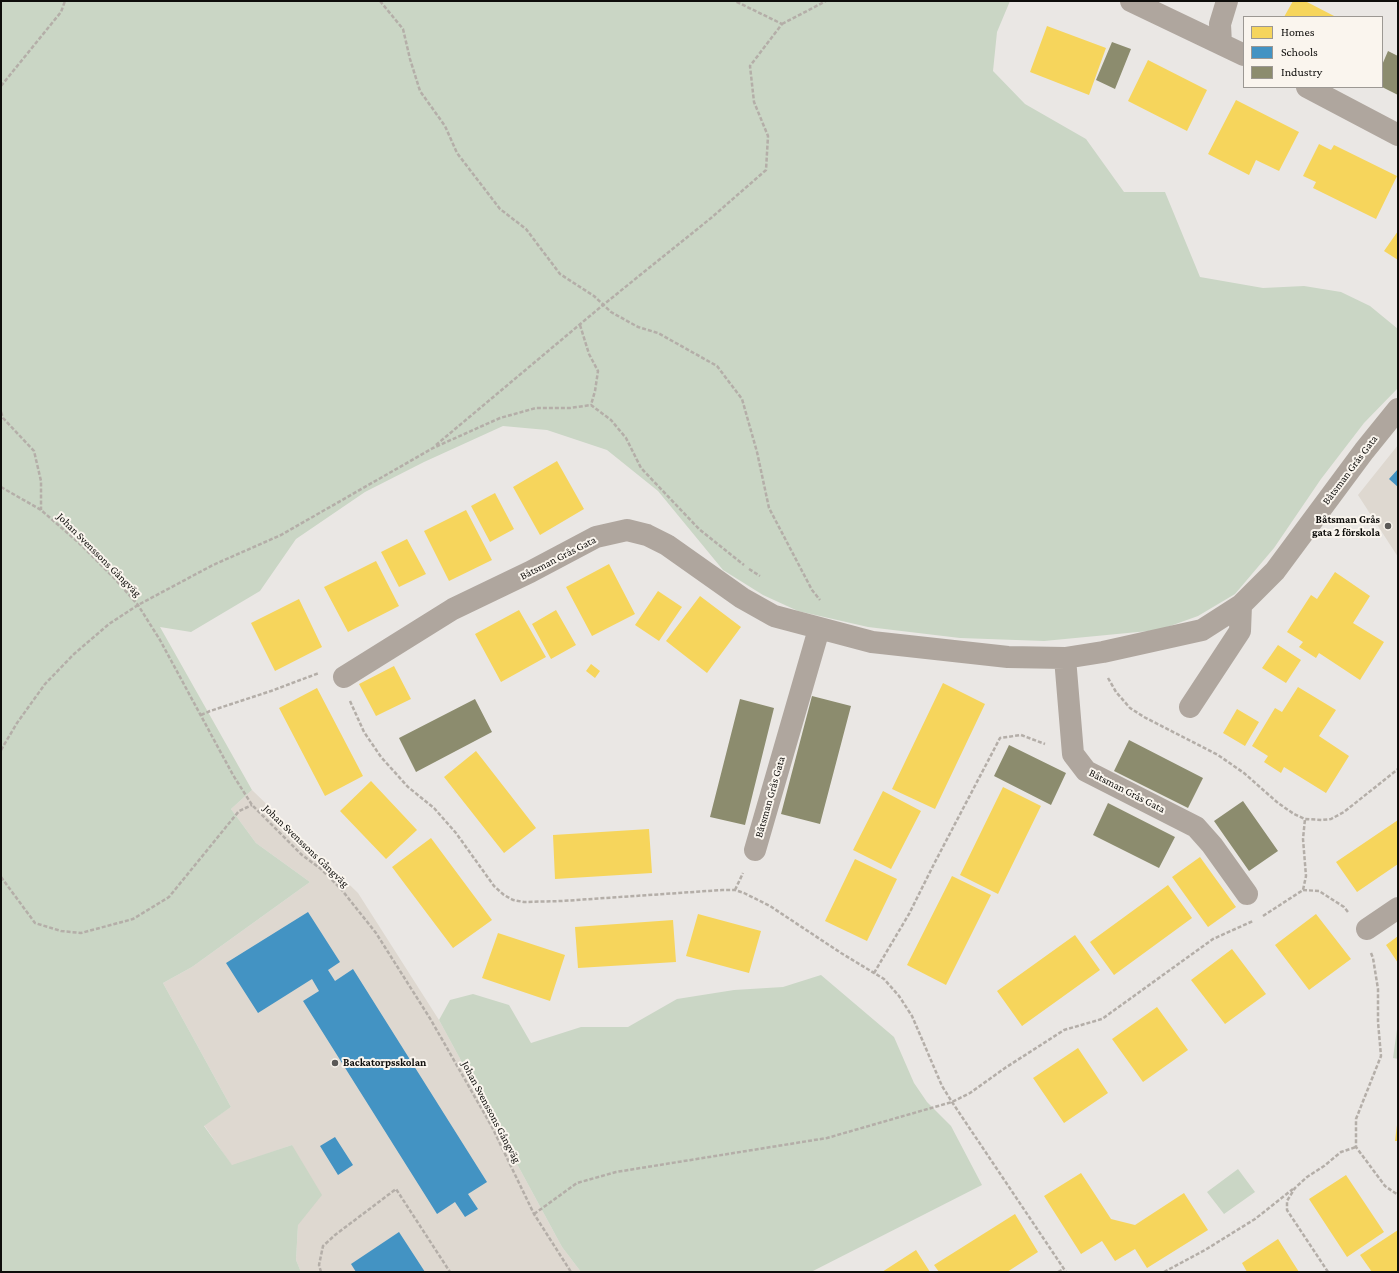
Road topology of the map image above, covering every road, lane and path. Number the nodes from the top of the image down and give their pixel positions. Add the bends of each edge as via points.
1 (65, 1) edge
2 (380, 1) edge
3 (735, 1) edge
4 (826, 1) edge
5 (1131, 1) edge
6 (1227, 1) edge
7 (782, 24) junction
8 (1221, 44) junction
9 (1243, 55) edge
10 (1, 86) edge
11 (1309, 88) edge
12 (1398, 135) edge
13 (604, 305) junction
14 (580, 325) junction
15 (591, 405) dead end
16 (1398, 409) edge
17 (1, 412) edge
18 (432, 448) dead end
19 (1, 487) edge
20 (41, 510) junction
21 (820, 601) dead end
22 (138, 604) junction
23 (1241, 605) junction
24 (819, 628) junction
25 (1103, 652) junction
26 (1065, 658) junction
27 (344, 677) junction
28 (1190, 707) dead end
29 (201, 715) junction
30 (1, 750) edge
31 (1073, 754) junction
32 (1398, 769) edge
33 (252, 805) junction
34 (1305, 819) junction
35 (755, 850) dead end
36 (1, 878) edge
37 (1303, 890) junction
38 (1247, 894) dead end
39 (1398, 908) edge
40 (1348, 913) dead end
41 (1367, 930) dead end
42 (1370, 952) dead end
43 (874, 973) junction
44 (952, 1102) junction
45 (1356, 1147) junction
46 (1294, 1188) junction
47 (1398, 1195) edge
48 (534, 1214) junction
49 (1065, 1271) edge
50 (321, 1272) edge
51 (450, 1272) edge
52 (571, 1272) edge
53 (1058, 1272) edge
54 (1164, 1272) edge
55 (1328, 1272) edge

1 - 10 path via 61,12
2 - 13 path via 403,29 420,91 445,126 457,153 500,209 526,229 560,274
3 - 7 path
4 - 7 path
5 - 8 street
6 - 8 street via 1220,24
7 - 13 path via 750,66 754,102 768,136 766,170
8 - 9 street
11 - 12 street
13 - 14 path
13 - 21 path via 611,312 638,327 658,333 717,366 742,398 769,508
14 - 15 path via 589,354 598,371
14 - 18 path
16 - 23 street, Båtsman Grås Gata via 1275,571
17 - 20 path via 3,418 34,451 40,481
19 - 20 path, Johan Svenssons Gångväg
20 - 22 path, Johan Svenssons Gångväg via 84,548
22 - 29 path, Johan Svenssons Gångväg
22 - 30 path via 109,624 74,654 45,684
23 - 25 street, Båtsman Grås Gata via 1202,630
23 - 28 street via 1240,631
24 - 26 street, Båtsman Grås Gata via 872,642 903,646 1008,657
24 - 27 street, Båtsman Grås Gata via 774,616 742,598 667,545 647,535 627,530 596,537 453,609
24 - 35 street, Båtsman Grås Gata
25 - 26 street, Båtsman Grås Gata
25 - 34 path via 1106,675 1130,708 1218,755 1244,773 1278,803
26 - 31 street
27 - 29 path via 317,672
27 - 43 path via 345,691 364,732 381,757 408,787 434,808 456,833 494,886 504,895 524,902 735,890 770,906
29 - 33 path, Johan Svenssons Gångväg
31 - 38 street, Båtsman Grås Gata via 1086,770 1196,827
31 - 43 path via 1021,735 1000,738 909,914
32 - 34 path via 1344,812 1331,819
33 - 36 path via 238,811 169,897 133,919 81,933 61,931 36,923
33 - 48 path, Johan Svenssons Gångväg via 302,855 341,889 376,933 431,1020 492,1127
34 - 37 path via 1303,839 1306,876
37 - 40 path via 1319,891 1344,907
37 - 44 path via 1264,916 1213,939 1102,1019 1064,1030 970,1093
39 - 41 street
42 - 45 path via 1378,989 1380,1056 1356,1119
43 - 44 path via 884,979 912,1016 942,1086
44 - 48 path via 827,1138 616,1172 577,1183
44 - 49 path
45 - 46 path via 1341,1152
45 - 47 path via 1385,1186
46 - 54 path via 1255,1219
46 - 55 path via 1287,1201 1287,1210
48 - 52 path, Johan Svenssons Gångväg
49 - 53 path
50 - 51 path via 319,1265 323,1246 396,1189

